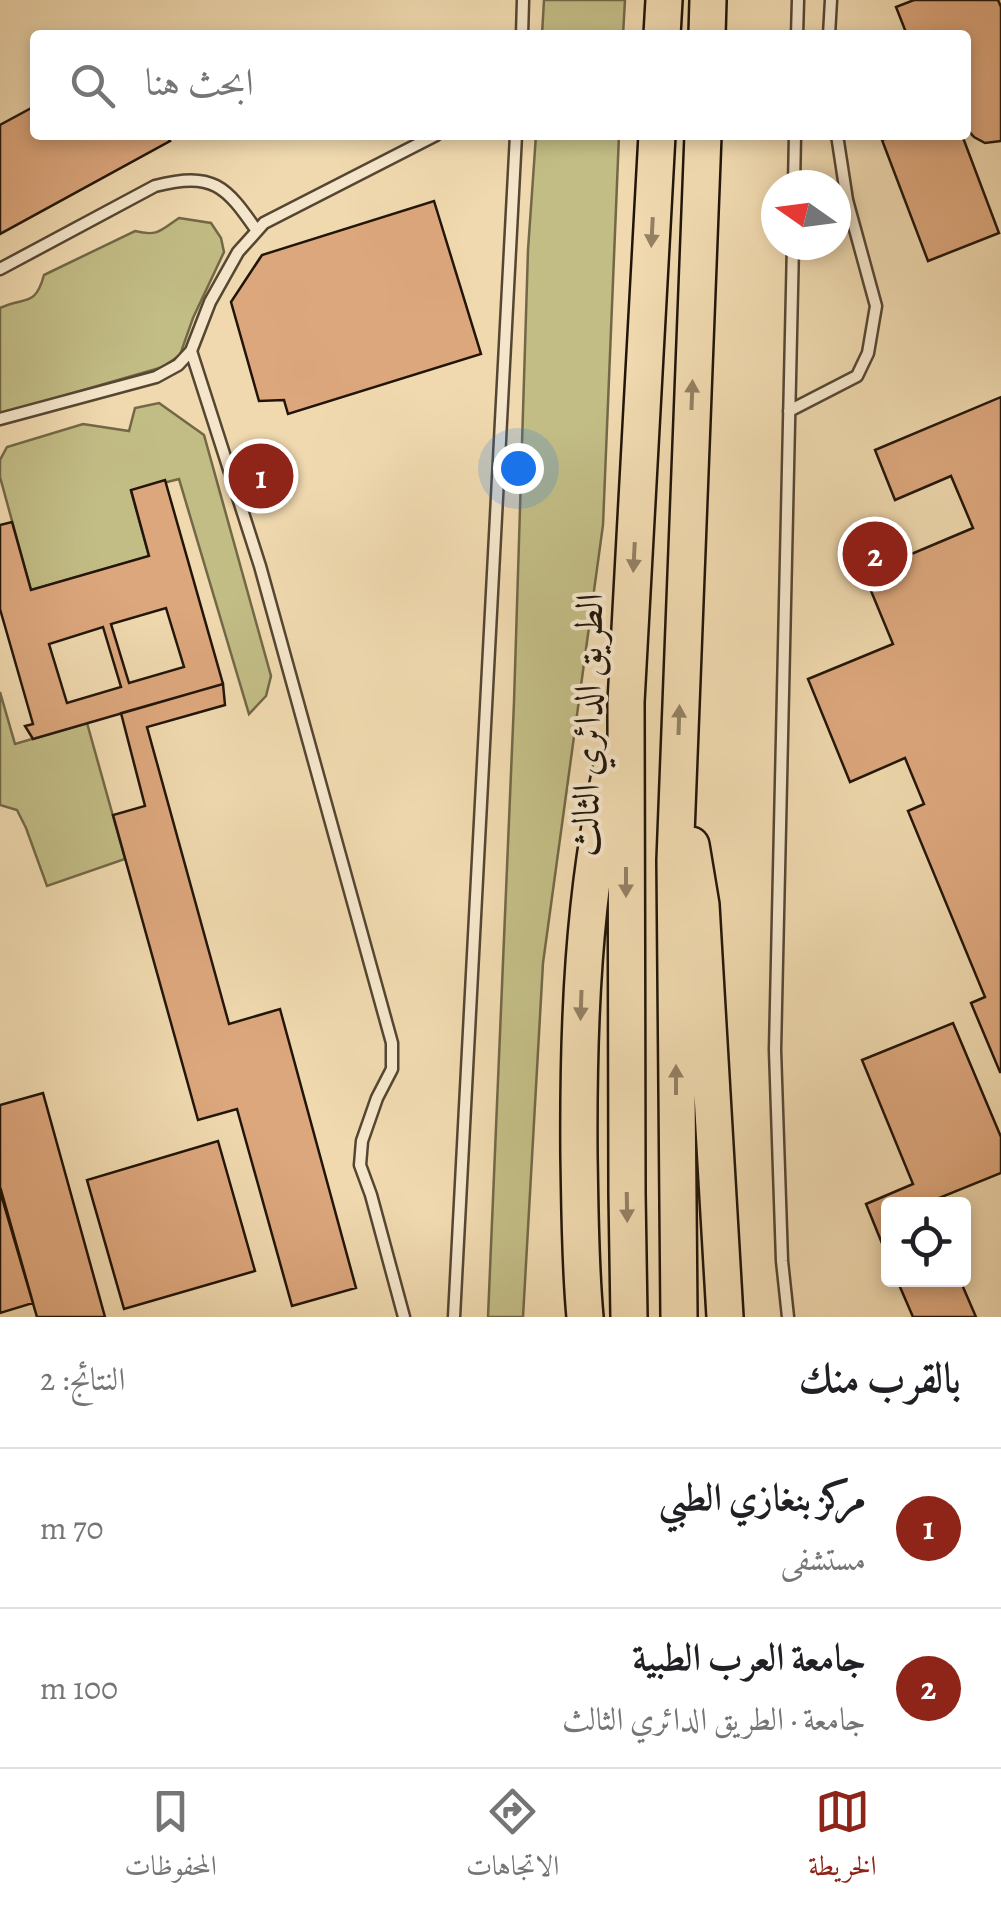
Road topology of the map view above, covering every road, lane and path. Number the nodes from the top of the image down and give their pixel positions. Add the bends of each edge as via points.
1 (524, 0) edge
2 (664, 0) edge
3 (708, 0) edge
4 (798, 0) edge
5 (830, 0) edge
6 (522, 30) edge
7 (662, 30) edge
8 (707, 30) edge
9 (797, 30) edge
10 (829, 30) edge
11 (426, 140) edge
12 (516, 140) edge
13 (657, 140) edge
14 (703, 140) edge
15 (795, 140) edge
16 (838, 140) edge
17 (794, 170) edge
18 (257, 232) junction
19 (792, 260) edge
20 (0, 268) edge
21 (191, 351) junction
22 (789, 410) junction
23 (0, 419) edge
24 (626, 702) junction
25 (677, 786) junction
26 (404, 1317) edge
27 (454, 1317) edge
28 (584, 1317) edge
29 (630, 1317) edge
30 (678, 1317) edge
31 (725, 1317) edge
32 (788, 1317) edge

1 - 6 lane
2 - 7 highway
3 - 8 highway
4 - 9 lane
5 - 10 lane
11 - 18 lane
12 - 27 lane
13 -> 24 highway, الطريق الدائري الثالث
25 -> 14 highway
15 - 17 lane
16 - 22 lane via 876,306 868,353 857,376
18 - 20 lane via 228,192 182,179 156,186
18 - 21 lane via 210,302
19 - 22 lane
21 - 23 lane via 156,377
21 - 26 lane via 260,566 392,1043 392,1069 362,1141 360,1166
22 - 32 lane via 775,1050
24 -> 28 highway via 599,820 582,972
24 -> 29 highway, الطريق الدائري الثالث
30 -> 25 highway
25 - 31 highway via 701,904

